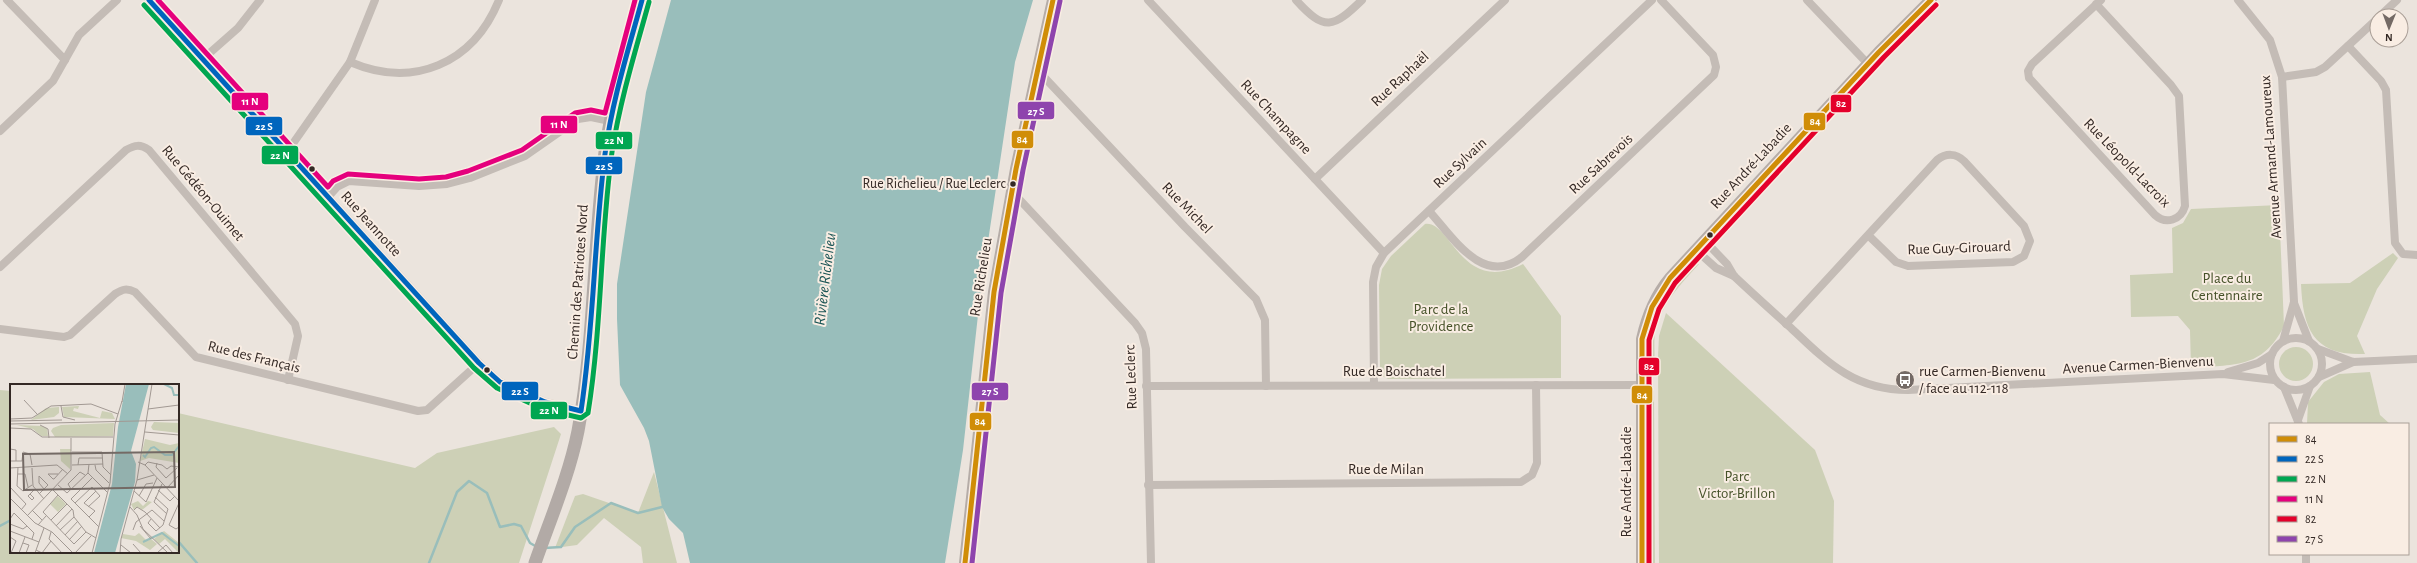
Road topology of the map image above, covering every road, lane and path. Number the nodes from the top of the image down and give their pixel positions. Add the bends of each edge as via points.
1 (7, 0) edge
2 (116, 0) edge
3 (149, 0) edge
4 (260, 0) edge
5 (375, 0) edge
6 (499, 0) edge
7 (642, 0) edge
8 (1052, 0) edge
9 (1148, 0) edge
10 (1296, 0) edge
11 (1362, 0) edge
12 (1505, 0) edge
13 (1652, 0) edge
14 (1661, 0) edge
15 (1807, 0) edge
16 (1931, 0) edge
17 (2239, 0) edge
18 (2397, 0) edge
19 (2099, 2) edge
20 (2388, 8) edge
21 (2369, 26) edge
22 (2348, 46) junction
23 (204, 58) junction
24 (65, 60) junction
25 (350, 62) junction
26 (1868, 64) junction
27 (1036, 75) junction
28 (2282, 77) junction
29 (610, 121) junction
30 (0, 131) edge
31 (287, 152) junction
32 (1315, 179) junction
33 (328, 197) junction
34 (1011, 197) junction
35 (1429, 211) junction
36 (1868, 235) junction
37 (1705, 240) junction
38 (1696, 250) junction
39 (1384, 253) junction
40 (2417, 256) edge
41 (0, 267) edge
42 (1734, 276) junction
43 (2294, 302) junction
44 (1786, 324) junction
45 (0, 330) edge
46 (2282, 341) junction
47 (2308, 341) junction
48 (2318, 349) junction
49 (2272, 354) junction
50 (2417, 359) edge
51 (2353, 362) junction
52 (479, 363) junction
53 (2223, 374) junction
54 (2319, 377) junction
55 (288, 380) junction
56 (2274, 380) junction
57 (1374, 385) junction
58 (1536, 385) junction
59 (1642, 385) junction
60 (1146, 386) junction
61 (1266, 386) junction
62 (2310, 386) junction
63 (2284, 387) junction
64 (581, 411) junction
65 (2298, 422) edge
66 (1148, 485) junction
67 (539, 552) edge
68 (965, 563) edge
69 (1151, 563) edge
70 (1642, 563) edge

1 - 24 street
2 - 24 street via 79,35
3 - 23 street, Rue Jeannotte
4 - 23 street via 238,28
5 - 25 street
6 - 25 street via 472,41 446,63 428,71 387,73 370,71
7 - 29 main road, Chemin des Patriotes Nord
8 - 27 street, Rue Richelieu
9 - 32 street, Rue Champagne
10 - 11 street via 1312,16 1325,22 1343,18
12 - 32 street, Rue Raphaël
13 - 35 street, Rue Sylvain
14 - 35 street, Rue Sabrevois via 1713,55 1716,67 1714,75 1522,257 1503,266 1490,266 1478,262 1468,255
15 - 26 street
16 - 26 street, Rue André-Labadie
17 - 28 street, Avenue Armand-Lamoureux via 2270,40
18 - 20 street
19 - 19 street, Rue Léopold-Lacroix via 2032,64 2028,70 2029,78 2155,215 2165,221 2174,220 2185,206 2178,96
21 - 22 street
22 - 28 street via 2319,71
22 - 40 street via 2381,81 2386,90 2395,243 2403,254
23 - 31 street, Rue Jeannotte
24 - 30 street via 53,81
25 - 31 street
26 - 37 street, Rue André-Labadie
27 - 34 street, Rue Richelieu
27 - 61 street, Rue Michel via 1044,77 1256,299 1265,320
28 - 43 street, Avenue Armand-Lamoureux
29 - 33 street via 591,117 578,119 525,156 470,178 447,184 419,186 344,182
29 - 64 main road, Chemin des Patriotes Nord via 599,204 589,359
31 - 33 street, Rue Jeannotte
32 - 39 street, Rue Champagne
33 - 52 street, Rue Jeannotte
34 - 60 street, Rue Leclerc via 1019,200 1138,326 1145,345
34 - 68 street, Rue Richelieu via 991,313
35 - 39 street, Rue Sylvain
36 - 36 street, Rue Guy-Girouard via 1896,262 1908,266 2013,262 2024,256 2030,241 2028,232 2019,221 1963,160 1950,154 1939,158
36 - 44 street, Rue Guy-Girouard
37 - 38 street, Rue André-Labadie
37 - 42 street, Avenue Carmen-Bienvenu via 1727,264
38 - 42 street via 1716,268
38 - 59 street, Rue André-Labadie via 1665,284 1649,314 1642,339
39 - 57 street, Rue Sylvain via 1376,267 1373,282
41 - 55 street, Rue Gédéon-Ouimet via 126,150 142,145 149,150 295,324 298,336
42 - 44 street, Avenue Carmen-Bienvenu
43 - 46 street, Avenue Armand-Lamoureux
43 - 47 street, Avenue Armand-Lamoureux
44 - 53 street, Avenue Carmen-Bienvenu via 1842,373 1868,385 1893,390
45 - 55 street, Rue des Français via 64,337 70,335 122,289 129,290 135,292 196,357
46 - 47 street via 2296,338
46 - 49 street
47 - 48 street
48 - 51 street
48 - 54 street via 2323,364
49 - 53 street, Avenue Carmen-Bienvenu via 2258,363
49 - 56 street via 2270,369
50 - 51 street
51 - 54 street
52 - 55 street, Rue des Français via 423,412
52 - 64 street, Rue Jeannotte via 500,382 545,402
53 - 56 street, Avenue Carmen-Bienvenu
54 - 62 street
56 - 63 street
57 - 58 street, Rue de Boischatel
57 - 61 street, Rue de Boischatel
58 - 59 street, Rue de Boischatel
58 - 66 street, Rue de Milan via 1537,463 1532,475 1521,482
59 - 70 street, Rue André-Labadie
60 - 61 street, Rue de Boischatel
60 - 66 street, Rue Leclerc
62 - 63 street via 2297,390
62 - 65 street
63 - 65 street
64 - 67 main road, Chemin des Patriotes Nord via 569,464
66 - 69 street, Rue Leclerc

